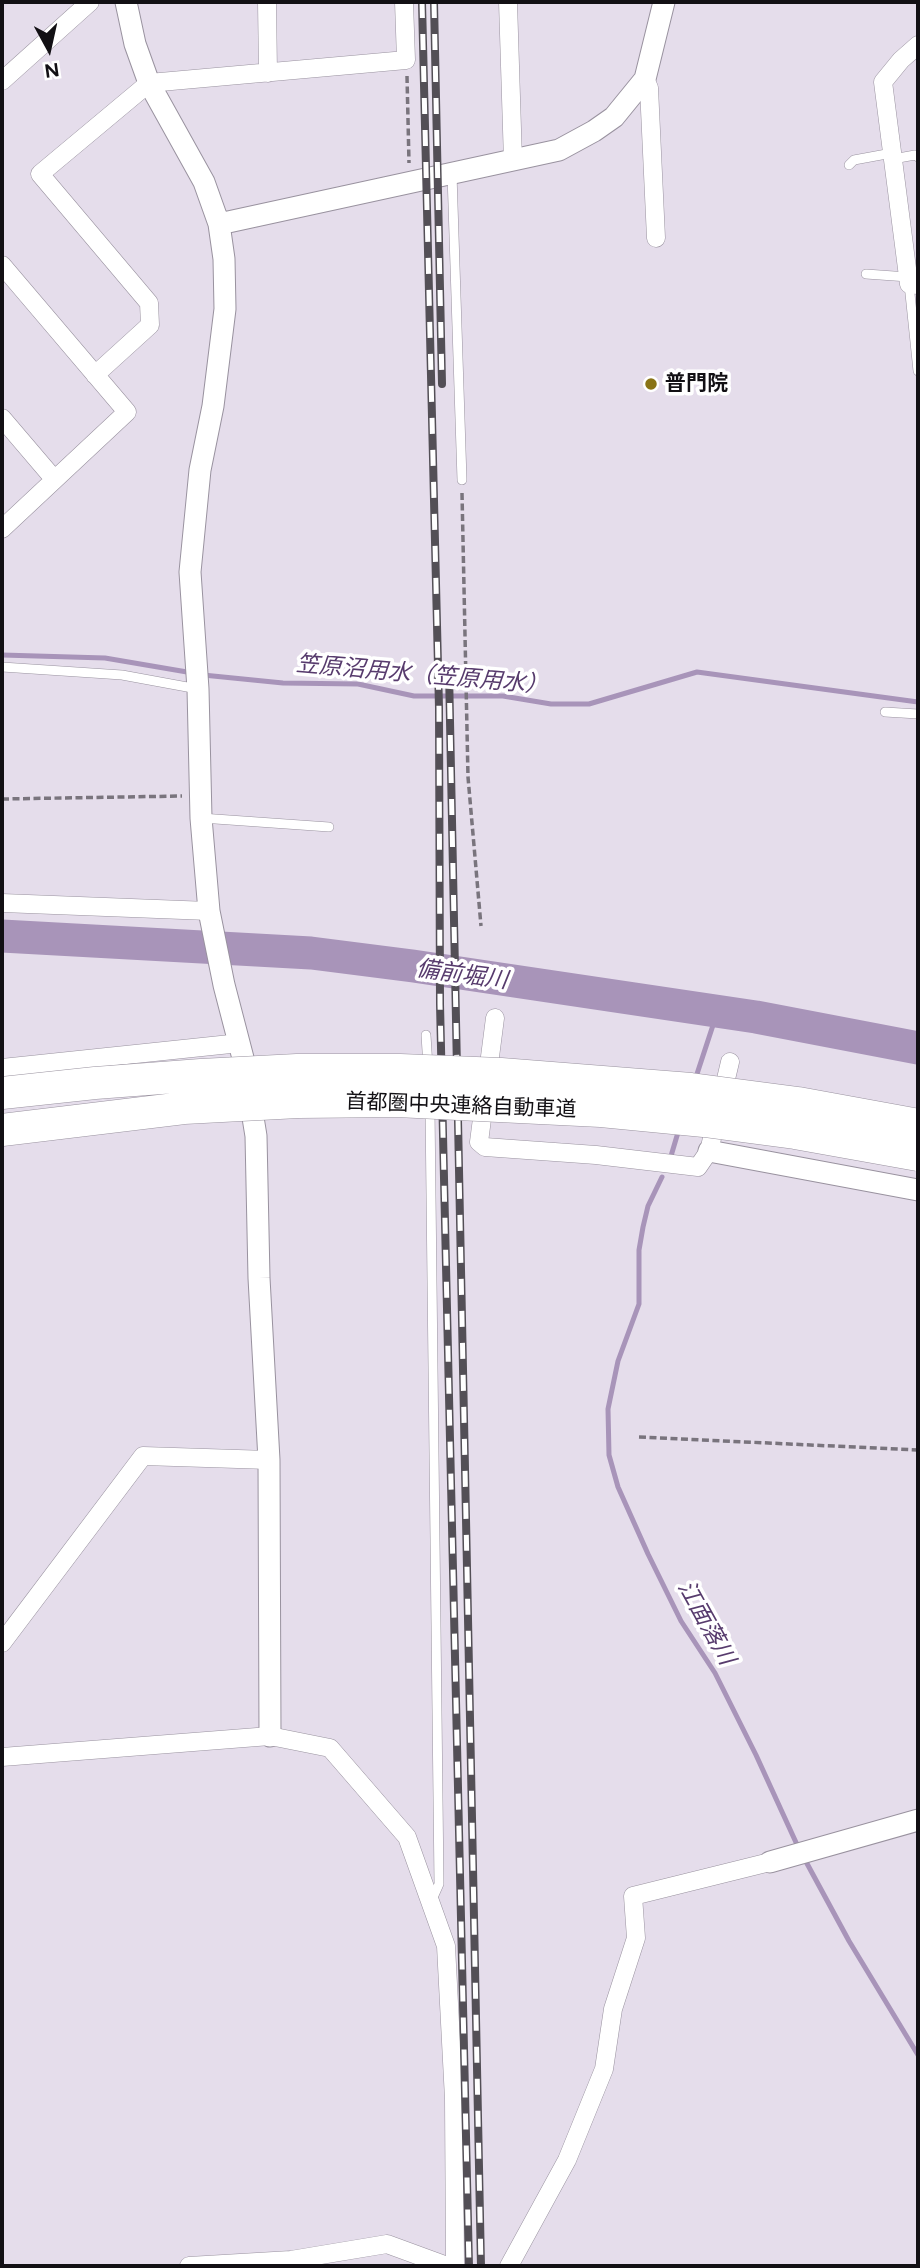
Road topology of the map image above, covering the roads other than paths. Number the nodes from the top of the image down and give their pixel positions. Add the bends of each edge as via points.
1 (90, 2) edge
2 (126, 2) edge
3 (267, 2) edge
4 (404, 2) edge
5 (508, 2) edge
6 (664, 2) edge
7 (918, 45) edge
8 (268, 73) junction
9 (645, 79) junction
10 (2, 81) edge
11 (149, 83) junction
12 (892, 156) junction
13 (918, 157) edge
14 (513, 161) junction
15 (849, 165) dead end
16 (452, 174) junction
17 (219, 224) junction
18 (656, 238) dead end
19 (2, 265) edge
20 (866, 274) dead end
21 (912, 282) edge
22 (918, 371) edge
23 (95, 375) junction
24 (2, 418) edge
25 (54, 479) junction
26 (462, 480) road end
27 (2, 529) edge
28 (2, 667) edge
29 (197, 687) junction
30 (885, 712) dead end
31 (918, 715) edge
32 (201, 818) junction
33 (329, 827) dead end
34 (2, 903) edge
35 (209, 913) junction
36 (495, 1018) dead end
37 (426, 1035) dead end
38 (240, 1043) junction
39 (730, 1062) dead end
40 (2, 1068) edge
41 (429, 1085) dead end
42 (2, 1093) edge
43 (429, 1098) dead end
44 (918, 1125) edge
45 (2, 1130) edge
46 (709, 1151) junction
47 (918, 1155) edge
48 (918, 1190) edge
49 (269, 1460) junction
50 (2, 1643) edge
51 (270, 1736) junction
52 (2, 1757) edge
53 (918, 1820) edge
54 (770, 1862) joint
55 (431, 1903) junction
56 (189, 2266) edge
57 (447, 2266) edge
58 (455, 2266) edge
59 (509, 2266) edge

1 - 10 street
2 - 11 street
3 - 8 street
4 - 8 street via 406,60
5 - 14 street
6 - 9 street
7 - 12 street via 883,82
8 - 11 street
9 - 14 street via 614,117 594,131 559,150
9 - 18 street
11 - 17 street via 204,183
11 - 23 street via 40,174 149,303 150,325
12 - 13 lane
12 - 15 lane via 853,160
12 - 21 street
14 - 16 street
16 - 17 street
16 - 26 lane
17 - 29 street via 225,309 200,470 190,572
19 - 23 street
20 - 21 lane
21 - 22 lane
23 - 25 street via 127,412
24 - 25 street
25 - 27 street
28 - 29 lane via 122,675
29 - 32 street
30 - 31 lane
32 - 33 lane
32 - 35 street
34 - 35 street
35 - 38 street
36 - 46 street via 479,1142 485,1147 698,1167
37 - 41 lane
38 - 40 street
38 - 49 street via 256,1136
39 - 46 street
42 - 44 highway, 首都圏中央連絡自動車道, bridge via 201,1075 412,1071 691,1089
43 - 55 lane via 439,1884
45 - 47 highway, 首都圏中央連絡自動車道, bridge via 184,1108 397,1101 704,1121
46 - 48 street
49 - 50 street via 143,1457
49 - 51 street
51 - 52 street
51 - 55 street via 330,1748 407,1837
53 - 54 street
54 - 59 street via 633,1896 636,1938 613,2009 604,2068 567,2160
55 - 58 street via 446,1946 454,2099
56 - 57 street via 291,2260 387,2244

